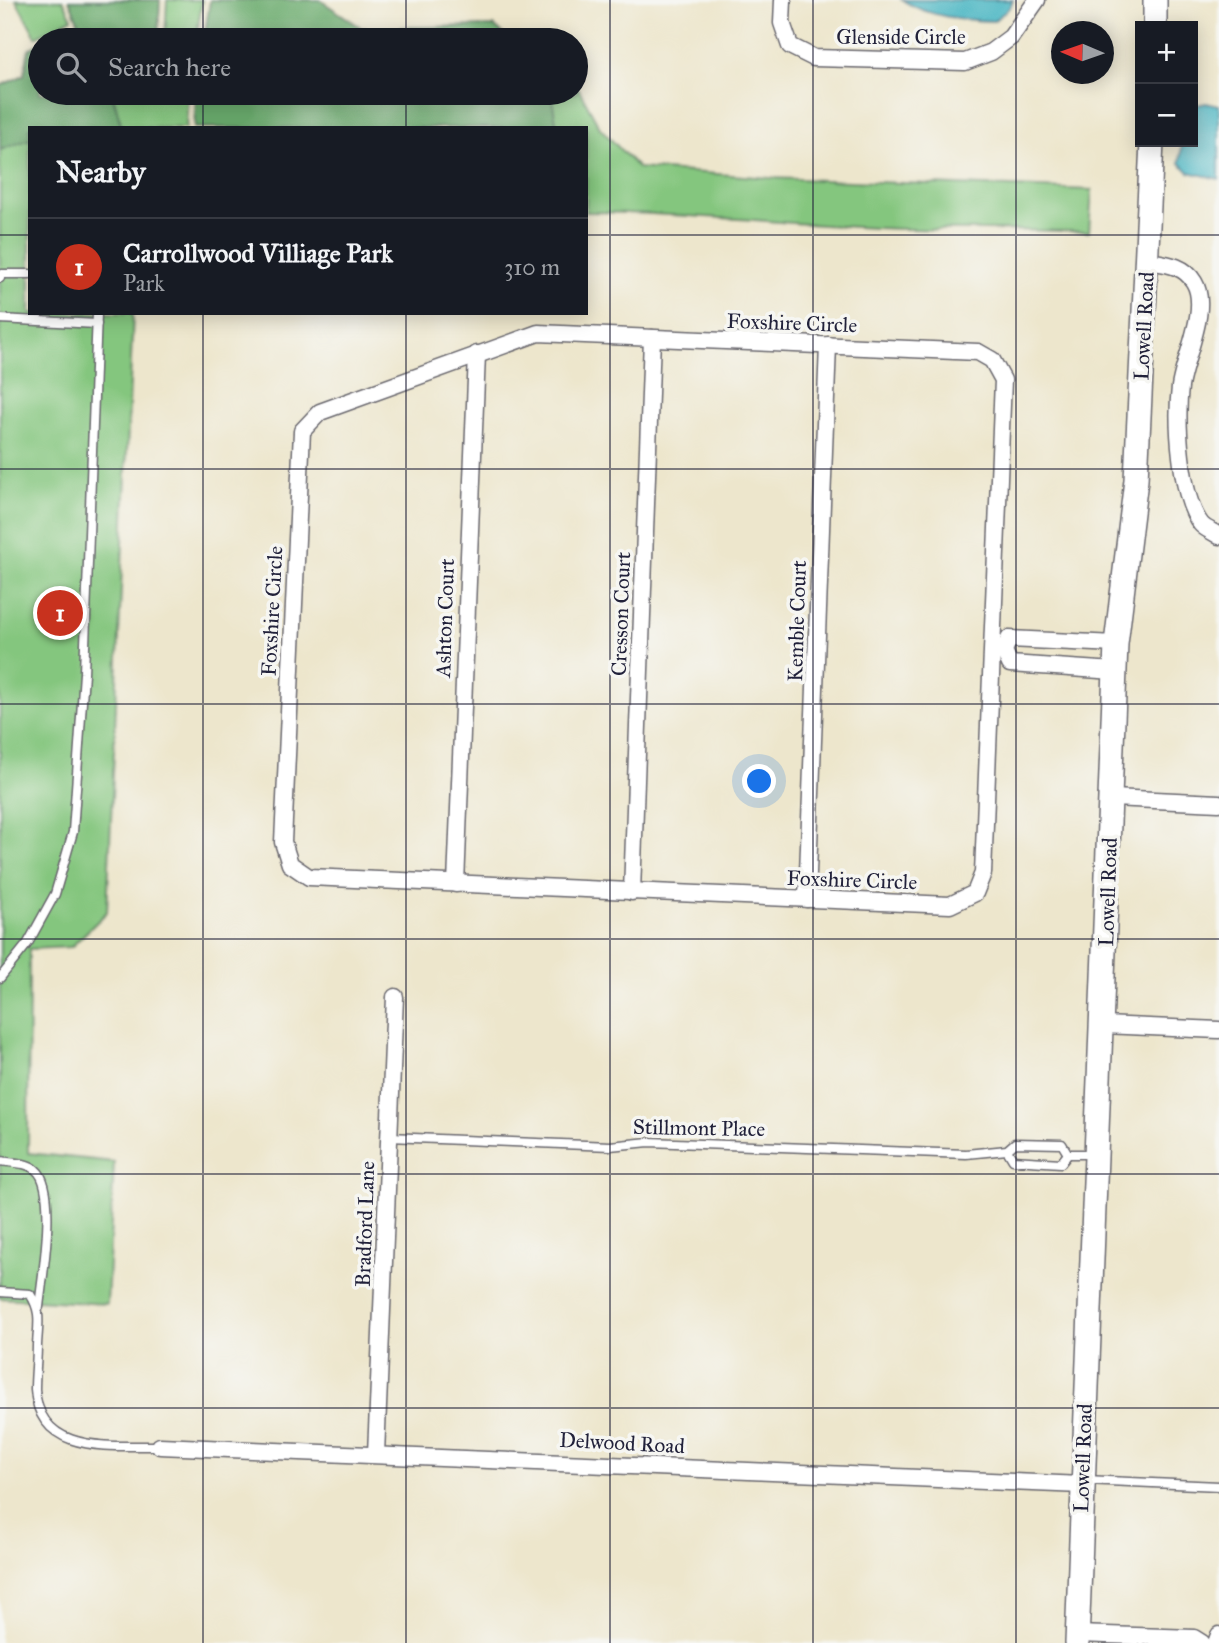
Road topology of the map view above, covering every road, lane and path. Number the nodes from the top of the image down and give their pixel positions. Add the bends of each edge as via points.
1 (783, 0) edge
2 (1037, 0) edge
3 (1155, 0) edge
4 (1155, 21) edge
5 (1152, 147) edge
6 (1148, 261) junction
7 (28, 274) edge
8 (0, 278) edge
9 (97, 315) edge
10 (0, 318) edge
11 (97, 324) junction
12 (652, 338) junction
13 (828, 345) junction
14 (477, 354) junction
15 (1219, 536) edge
16 (1116, 644) junction
17 (998, 651) junction
18 (1115, 671) junction
19 (1112, 798) junction
20 (1219, 803) edge
21 (456, 884) junction
22 (632, 892) junction
23 (807, 899) junction
24 (0, 978) edge
25 (395, 997) dead end
26 (1103, 1025) junction
27 (1219, 1030) edge
28 (390, 1137) junction
29 (1039, 1143) junction
30 (1007, 1150) junction
31 (1068, 1154) junction
32 (1097, 1154) junction
33 (0, 1161) edge
34 (1038, 1161) junction
35 (0, 1292) edge
36 (39, 1308) junction
37 (160, 1446) joint
38 (376, 1454) junction
39 (1082, 1482) junction
40 (1219, 1486) edge
41 (1219, 1635) edge
42 (1077, 1639) edge
43 (1202, 1643) edge
44 (1216, 1643) edge

1 - 2 street, Glenside Circle via 782,23 790,46 814,58 965,62 991,52 1011,37
3 - 4 street
5 - 6 street, Lowell Road
6 - 15 street via 1178,266 1194,282 1201,302 1180,388 1181,452 1188,496 1202,524
6 - 16 street, Lowell Road via 1136,480
7 - 8 lane via 0,274
9 - 11 lane
10 - 11 lane
11 - 24 lane via 73,832 55,894 28,943
12 - 13 street, Foxshire Circle
12 - 14 street, Foxshire Circle via 538,333
12 - 22 street, Cresson Court
13 - 17 street, Foxshire Circle via 978,352 992,360 1003,380
13 - 23 street, Kemble Court
14 - 21 street, Ashton Court
14 - 21 street, Foxshire Circle via 320,412 302,430 283,842 290,864 309,877
16 - 17 street via 1009,639
16 - 18 street, Lowell Road
17 - 18 street via 1010,664
17 - 23 street, Foxshire Circle via 983,873 975,893 950,905
18 - 19 street, Lowell Road
19 - 20 street
19 - 26 street, Lowell Road
21 - 22 street, Foxshire Circle
22 - 23 street, Foxshire Circle
25 - 28 street, Bradford Lane
26 - 27 street
26 - 32 street, Lowell Road
28 - 30 lane, Stillmont Place via 920,1154
28 - 38 street, Bradford Lane
29 - 30 lane, Stillmont Place via 1015,1143
29 - 31 lane via 1062,1144
29 - 34 lane
30 - 34 lane, Stillmont Place via 1013,1160
31 - 32 lane
31 - 34 lane via 1061,1163
32 - 39 street, Lowell Road
33 - 36 lane via 30,1165 44,1181 48,1203
35 - 36 lane via 30,1294
36 - 37 lane via 35,1391 44,1421 65,1440
37 - 38 street, Delwood Road
38 - 39 street, Delwood Road
39 - 40 lane
39 - 42 street, Lowell Road
41 - 44 street
42 - 43 street via 1194,1638

